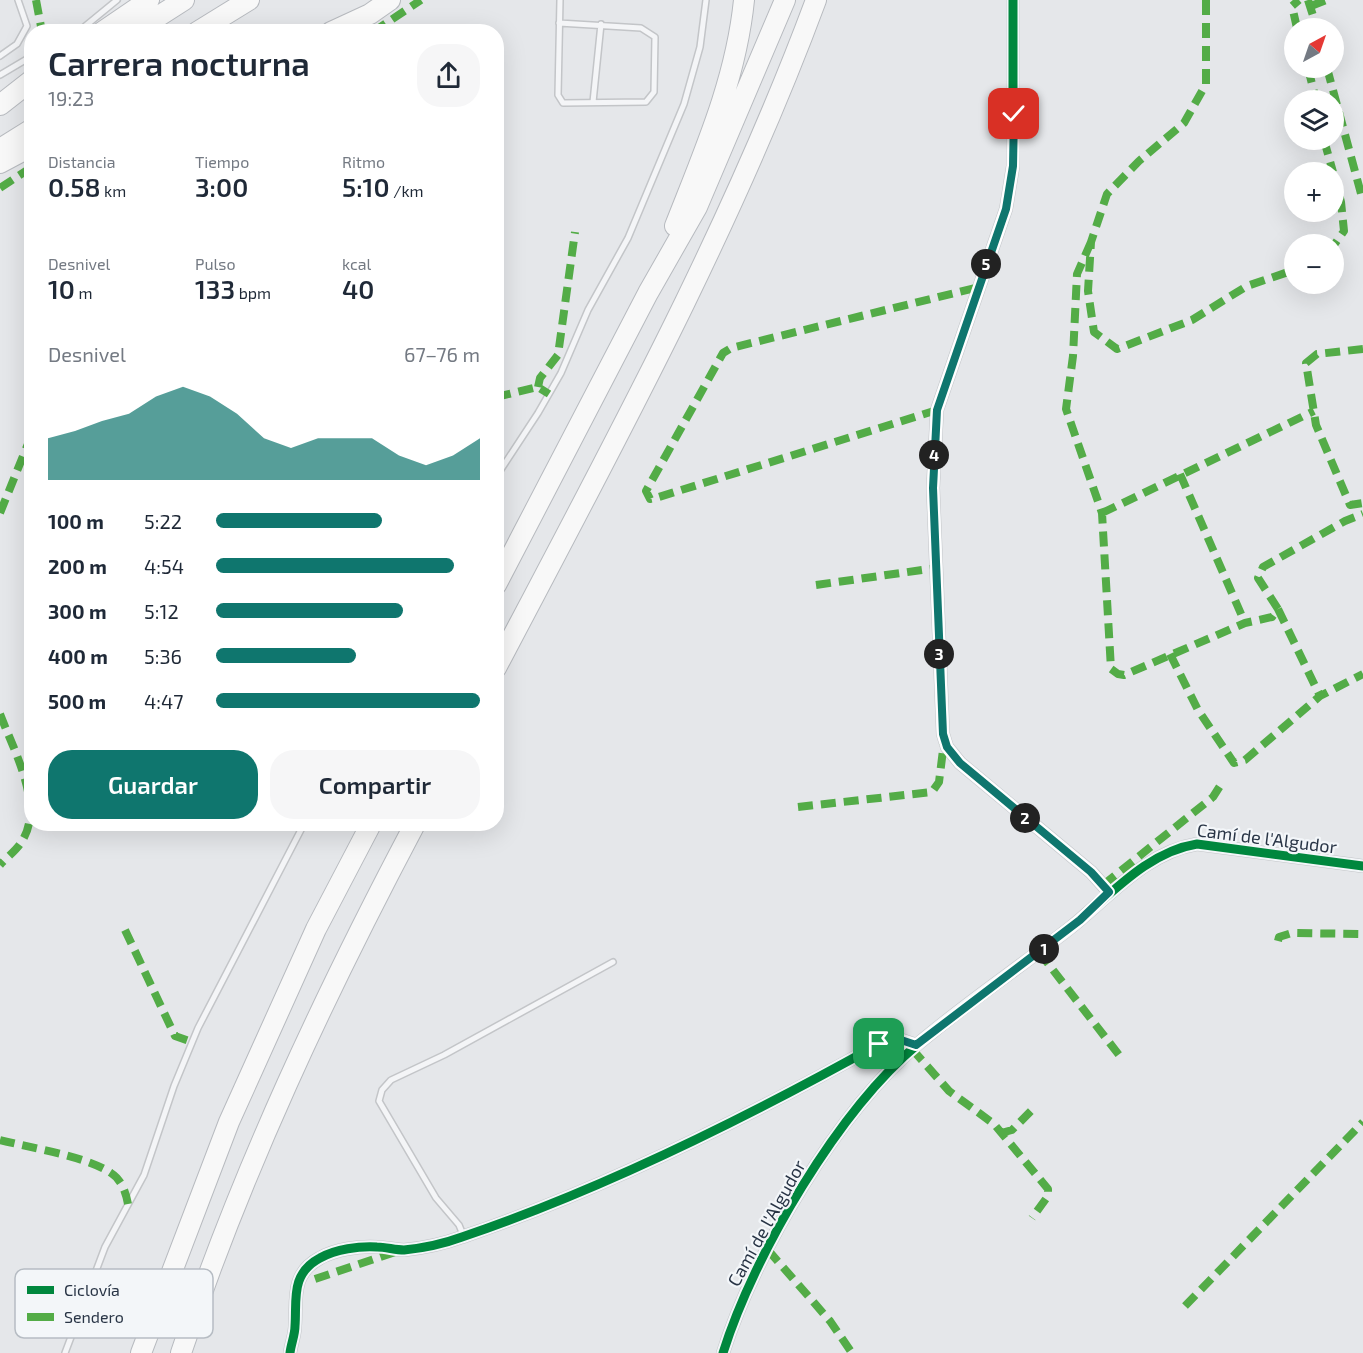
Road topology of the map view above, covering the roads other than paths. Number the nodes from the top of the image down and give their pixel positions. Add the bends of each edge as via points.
1 (18, 0) edge
2 (117, 0) edge
3 (149, 0) edge
4 (184, 0) edge
5 (228, 0) edge
6 (249, 0) edge
7 (390, 0) edge
8 (560, 0) edge
9 (706, 0) edge
10 (744, 0) edge
11 (784, 0) edge
12 (816, 0) edge
13 (1013, 0) edge
14 (560, 23) junction
15 (26, 24) edge
16 (88, 24) edge
17 (114, 24) edge
18 (146, 24) edge
19 (194, 24) edge
20 (210, 24) edge
21 (348, 24) edge
22 (601, 24) junction
23 (24, 31) edge
24 (0, 56) edge
25 (24, 61) edge
26 (0, 75) edge
27 (24, 86) edge
28 (24, 96) edge
29 (593, 102) junction
30 (0, 106) edge
31 (24, 134) edge
32 (0, 149) edge
33 (24, 150) edge
34 (0, 163) edge
35 (648, 293) junction
36 (504, 465) edge
37 (504, 570) edge
38 (504, 653) edge
39 (300, 831) edge
40 (367, 831) edge
41 (411, 831) edge
42 (1363, 866) edge
43 (1109, 892) junction
44 (613, 962) dead end
45 (916, 1045) junction
46 (464, 1237) junction
47 (97, 1269) edge
48 (173, 1269) edge
49 (213, 1269) edge
50 (71, 1338) edge
51 (147, 1338) edge
52 (187, 1338) edge
53 (65, 1353) edge
54 (141, 1353) edge
55 (181, 1353) edge
56 (290, 1353) edge
57 (723, 1353) edge

1 - 15 lane
2 - 16 lane
3 - 17 highway
4 - 18 highway
5 - 19 highway
6 - 20 highway
7 - 21 highway
8 - 14 lane
9 - 36 lane via 700,47 684,104 628,238 588,310 561,373
10 - 35 highway via 742,26 720,115
11 - 35 highway via 697,207
12 - 38 highway via 778,100 683,309
13 - 43 street via 1013,166 1006,209 937,410 934,437 943,734 947,747 960,763 1091,872
14 - 22 lane
14 - 29 lane via 558,95 562,103
22 - 29 lane
22 - 29 lane via 641,28 655,37 654,92 646,102
23 - 24 lane via 17,44
25 - 26 lane
27 - 30 highway
28 - 30 highway
31 - 32 highway
33 - 34 highway
35 - 37 highway
39 - 47 lane via 198,1028 144,1176
40 - 48 highway via 316,929 229,1122
41 - 49 highway via 352,942 264,1135
42 - 43 street, Camí de l'Algudor via 1197,844 1164,854
43 - 45 street, Camí de l'Algudor via 1080,920
44 - 46 lane via 444,1055 390,1080 382,1090 379,1101 436,1198
45 - 46 street via 895,1038 879,1044 768,1106 571,1195
45 - 57 street, Camí de l'Algudor via 876,1085 822,1156 744,1297
46 - 56 street via 411,1249 351,1249 318,1258 297,1284
50 - 53 lane
51 - 54 highway
52 - 55 highway

